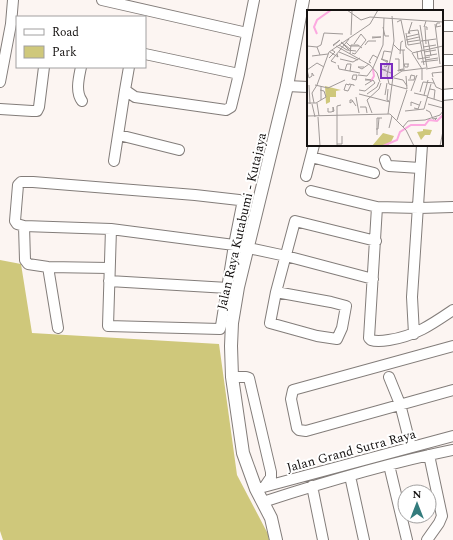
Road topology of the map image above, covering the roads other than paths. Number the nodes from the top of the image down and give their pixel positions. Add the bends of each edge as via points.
1 (13, 0) edge
2 (102, 0) edge
3 (254, 0) edge
4 (303, 0) edge
5 (0, 22) edge
6 (14, 25) edge
7 (247, 33) junction
8 (146, 54) edge
9 (44, 68) edge
10 (81, 68) edge
11 (129, 68) edge
12 (239, 74) junction
13 (0, 82) edge
14 (287, 86) junction
15 (307, 87) edge
16 (125, 90) junction
17 (453, 94) edge
18 (443, 95) edge
19 (82, 101) dead end
20 (0, 109) edge
21 (119, 135) junction
22 (314, 146) edge
23 (422, 146) edge
24 (179, 150) dead end
25 (311, 157) junction
26 (385, 160) dead end
27 (114, 161) dead end
28 (420, 168) junction
29 (374, 173) dead end
30 (306, 176) dead end
31 (311, 190) dead end
32 (377, 206) junction
33 (453, 207) edge
34 (419, 208) junction
35 (24, 226) junction
36 (111, 229) junction
37 (376, 241) junction
38 (234, 245) junction
39 (247, 248) junction
40 (286, 256) junction
41 (48, 267) junction
42 (110, 268) junction
43 (373, 279) junction
44 (110, 281) junction
45 (228, 288) junction
46 (276, 292) junction
47 (453, 310) edge
48 (58, 328) dead end
49 (414, 334) junction
50 (453, 346) edge
51 (232, 377) junction
52 (389, 377) dead end
53 (453, 390) edge
54 (400, 404) junction
55 (453, 436) edge
56 (411, 447) junction
57 (453, 450) edge
58 (428, 455) junction
59 (389, 465) junction
60 (350, 476) junction
61 (312, 486) junction
62 (260, 488) junction
63 (263, 502) junction
64 (276, 540) edge
65 (323, 540) edge
66 (364, 540) edge
67 (407, 540) edge
68 (427, 540) edge

1 - 6 street
2 - 7 street
3 - 7 street
4 - 14 street, Jalan Raya Kutabumi - Kutajaya
5 - 6 street
6 - 13 street
7 - 12 street
8 - 12 street
9 - 20 street via 37,110 32,112
10 - 19 street via 78,96
11 - 16 street
12 - 16 street via 231,107 226,110 135,97
14 - 15 street
14 - 39 street, Jalan Raya Kutabumi - Kutajaya
16 - 21 street
17 - 18 street
21 - 24 street
21 - 27 street
22 - 25 street
23 - 28 street
25 - 29 street
25 - 30 street
26 - 28 street via 389,166
28 - 34 street
31 - 32 street
32 - 34 street
32 - 37 street
33 - 34 street
34 - 49 street via 412,297
35 - 36 street
35 - 38 street via 15,221 17,187 21,182 195,195 242,202
35 - 41 street via 24,260 33,266
36 - 38 street
36 - 42 street
37 - 40 street via 295,221
37 - 43 street
38 - 39 street
38 - 45 street
39 - 40 street
39 - 51 street, Jalan Raya Kutabumi - Kutajaya via 232,323
40 - 43 street
40 - 46 street
41 - 42 street
41 - 48 street
42 - 44 street
43 - 49 street via 369,338 377,341
44 - 45 street
44 - 45 street via 108,326 220,329
46 - 46 street via 346,306 338,338 336,340 271,324 270,317
47 - 49 street
50 - 54 street via 293,390 291,393 296,425 302,431
51 - 62 street, Jalan Raya Kutabumi - Kutajaya via 243,453
51 - 62 street via 249,378 271,472 271,477
52 - 54 street
53 - 54 street
54 - 56 street
55 - 56 street, Jalan Grand Sutra Raya
56 - 62 street, Jalan Grand Sutra Raya
57 - 58 street
58 - 59 street
58 - 68 street via 442,520
59 - 60 street
59 - 67 street
60 - 61 street
60 - 66 street
61 - 63 street
61 - 65 street
62 - 63 street, Jalan Raya Kutabumi - Kutajaya
63 - 64 street, Jalan Raya Kutabumi - Kutajaya via 271,518

